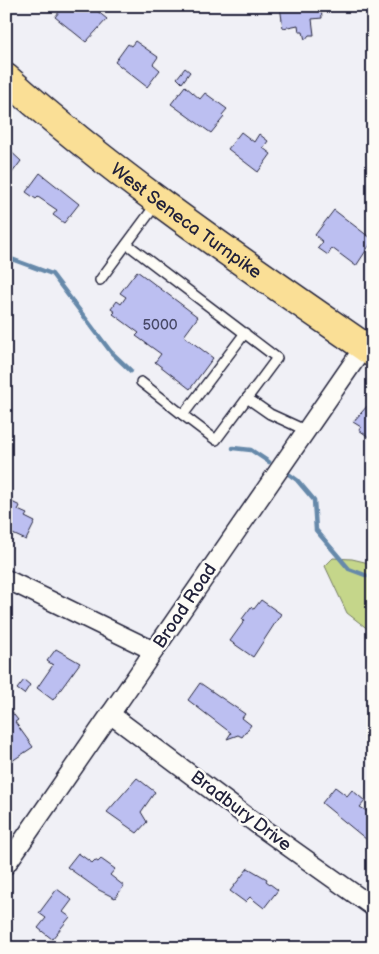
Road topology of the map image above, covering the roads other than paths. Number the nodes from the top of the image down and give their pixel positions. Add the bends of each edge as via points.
1 (6, 78) edge
2 (159, 201) junction
3 (126, 244) junction
4 (100, 280) dead end
5 (244, 333) junction
6 (368, 350) edge
7 (140, 382) dead end
8 (247, 398) junction
9 (183, 414) junction
10 (306, 430) junction
11 (6, 579) edge
12 (154, 652) junction
13 (110, 714) junction
14 (6, 865) edge
15 (373, 907) edge

1 - 2 main road, West Seneca Turnpike
2 - 3 lane
2 - 6 main road, West Seneca Turnpike
3 - 4 lane
3 - 5 lane
5 - 8 lane via 277,358
5 - 9 lane
6 - 10 street, Broad Road
7 - 9 lane
8 - 9 lane via 216,440
8 - 10 lane via 270,414
10 - 12 street, Broad Road
11 - 12 street
12 - 13 street, Broad Road
13 - 14 street, Broad Road
13 - 15 street, Bradbury Drive

